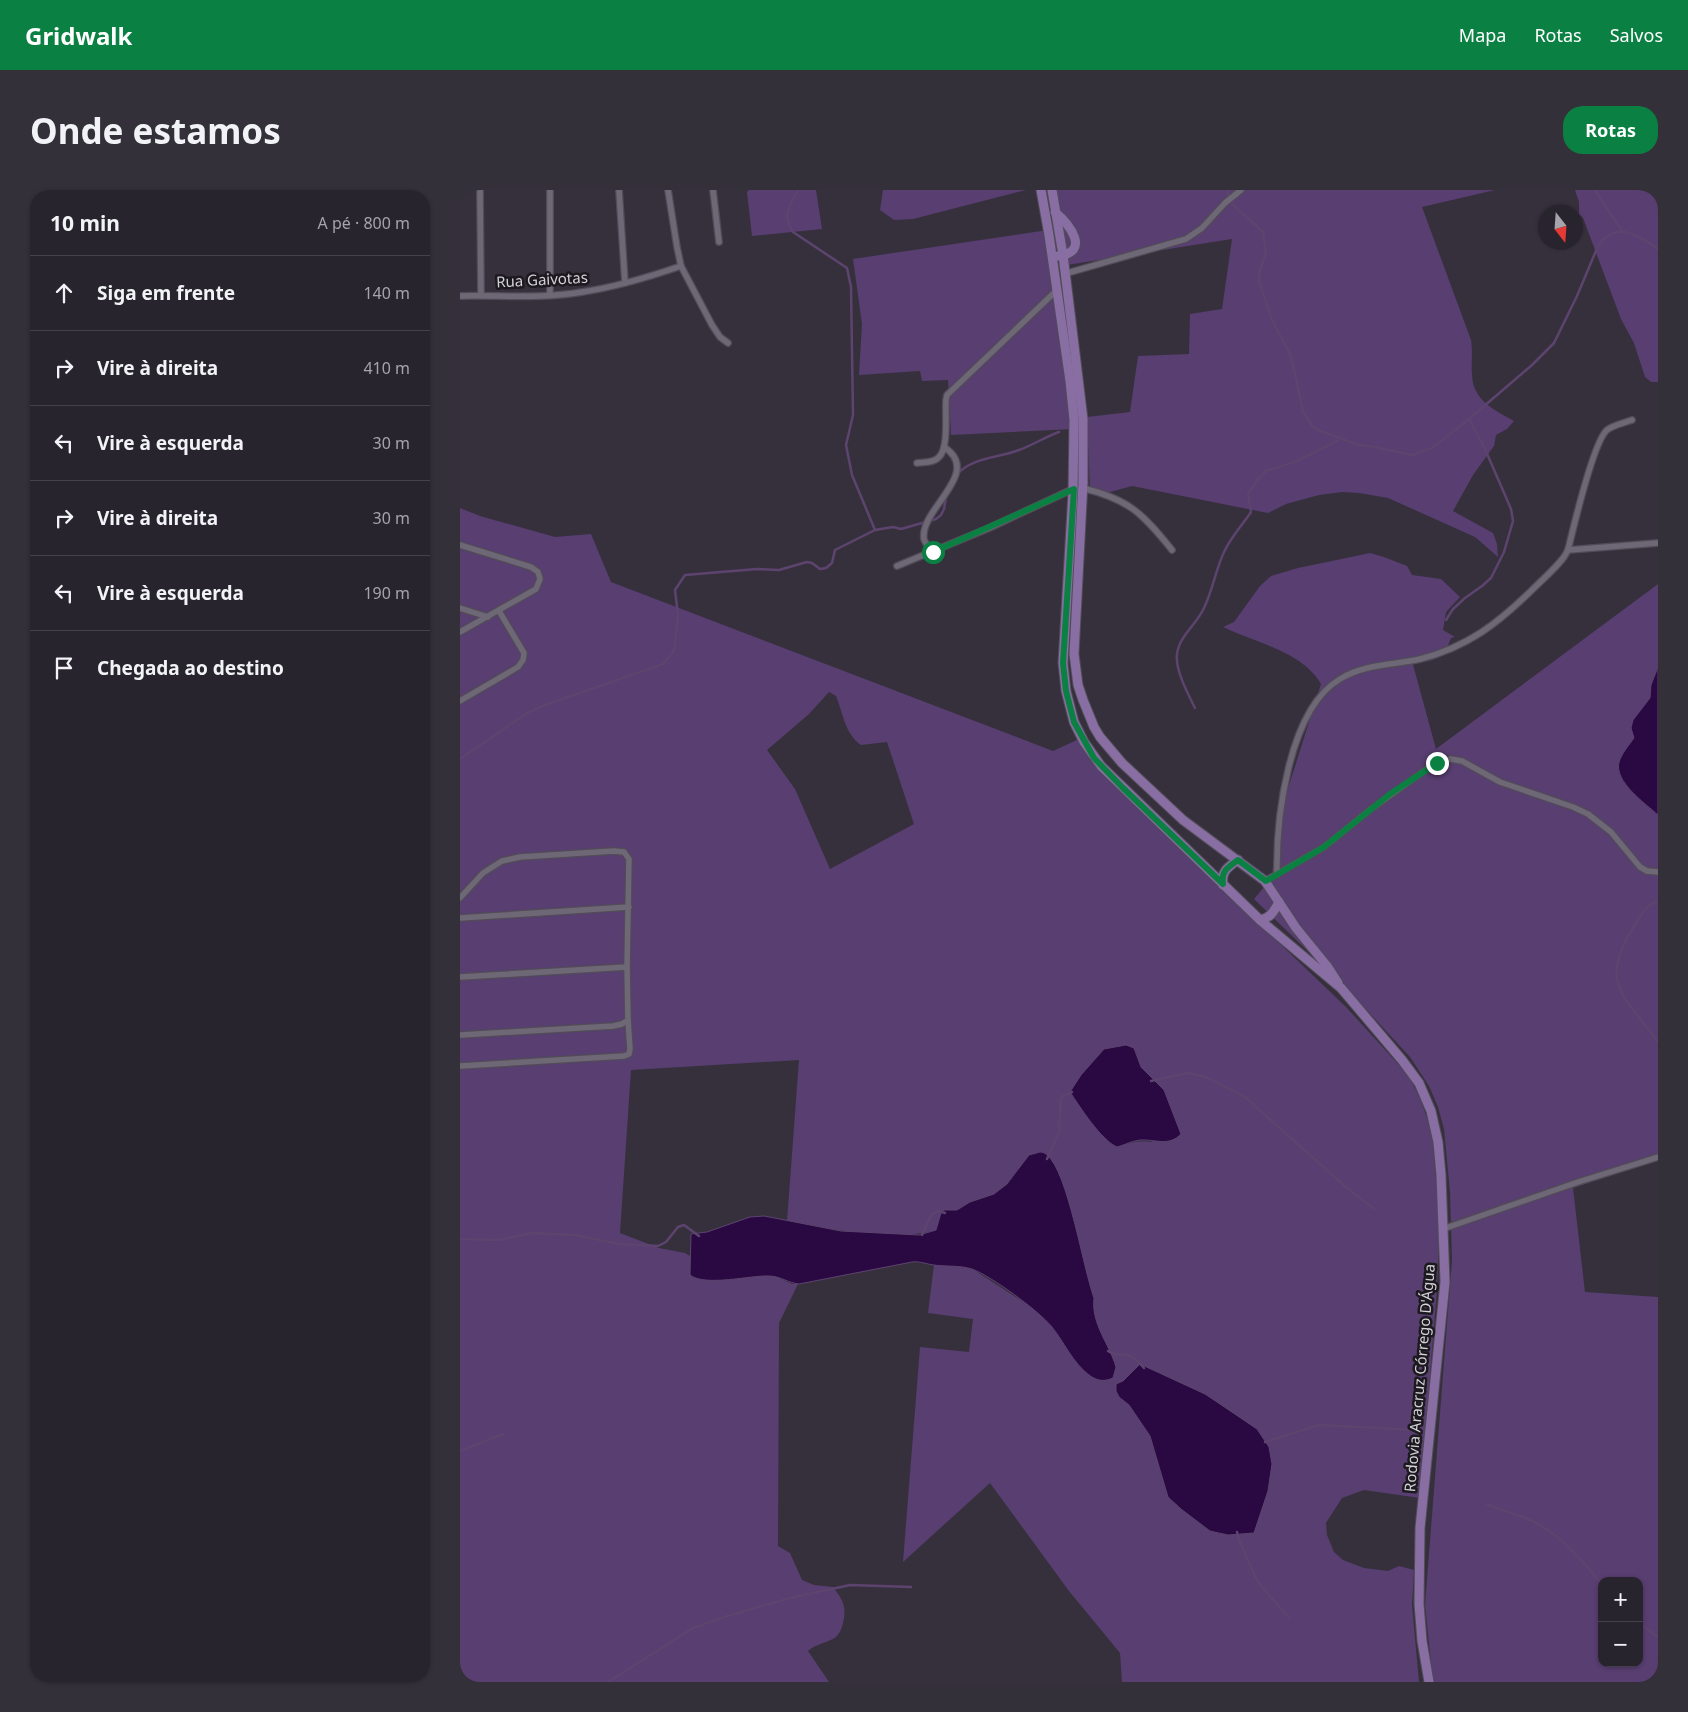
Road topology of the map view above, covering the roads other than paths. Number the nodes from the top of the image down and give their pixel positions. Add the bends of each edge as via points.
1 (480, 190) edge
2 (550, 190) edge
3 (619, 190) edge
4 (668, 190) edge
5 (713, 190) edge
6 (1041, 190) edge
7 (1052, 190) edge
8 (1241, 190) edge
9 (1056, 212) junction
10 (720, 242) dead end
11 (1062, 255) junction
12 (1052, 256) junction
13 (682, 266) junction
14 (1064, 274) junction
15 (625, 283) junction
16 (1057, 290) junction
17 (550, 295) junction
18 (460, 296) edge
19 (480, 296) junction
20 (728, 343) dead end
21 (1632, 420) dead end
22 (944, 447) junction
23 (916, 463) dead end
24 (1078, 489) junction
25 (1658, 542) edge
26 (460, 545) edge
27 (1172, 550) dead end
28 (1568, 550) junction
29 (933, 552) junction
30 (897, 566) dead end
31 (460, 608) edge
32 (499, 611) junction
33 (488, 617) junction
34 (460, 632) edge
35 (460, 701) edge
36 (1238, 860) junction
37 (1658, 872) edge
38 (1277, 874) junction
39 (1266, 881) junction
40 (1223, 884) junction
41 (460, 898) edge
42 (1279, 902) junction
43 (629, 907) junction
44 (460, 918) edge
45 (1260, 920) junction
46 (627, 967) junction
47 (460, 977) edge
48 (1341, 988) junction
49 (628, 1020) junction
50 (460, 1036) edge
51 (460, 1066) edge
52 (1658, 1157) edge
53 (1443, 1229) junction
54 (1429, 1682) edge

1 - 19 street
2 - 17 street
3 - 15 street
4 - 13 street
5 - 10 street
6 - 12 main road, Rodovia Aracruz Córrego D'Água
7 - 9 main road, Rodovia Aracruz Córrego D'Água
8 - 14 street via 1186,239
9 - 11 main road, Rodovia Aracruz Córrego D'Água
9 - 11 main road via 1068,224 1076,245 1074,250
11 - 12 main road
11 - 14 main road, Rodovia Aracruz Córrego D'Água
12 - 16 main road, Rodovia Aracruz Córrego D'Água
13 - 15 street, Rua Gaivotas
13 - 20 street via 712,325
14 - 24 main road, Rodovia Aracruz Córrego D'Água via 1083,419
15 - 17 street, Rua Gaivotas
16 - 22 street via 948,395
16 - 24 main road, Rodovia Aracruz Córrego D'Água via 1073,410
17 - 19 street, Rua Gaivotas
18 - 19 street, Rua Gaivotas
21 - 28 street via 1611,427 1600,438
22 - 23 street via 934,461
22 - 29 street via 954,457 957,470 952,484 932,513 924,534 926,544
24 - 27 street via 1111,496 1136,510
24 - 29 street
24 - 36 main road, Rodovia Aracruz Córrego D'Água via 1074,654 1078,685 1088,714 1103,741 1122,763 1183,820
24 - 40 main road, Rodovia Aracruz Córrego D'Água via 1063,663 1074,722 1101,766
25 - 28 street
26 - 32 street via 538,572 540,579 536,589
28 - 38 street via 1559,563 1495,624 1465,643 1436,655 1352,672 1321,695 1306,719 1291,758 1279,817
29 - 30 street
31 - 33 street
32 - 33 street
32 - 35 street via 524,654 523,660 518,667
33 - 34 street
36 - 39 main road, Rodovia Aracruz Córrego D'Água
36 - 40 main road via 1223,872
37 - 38 street via 1640,867 1612,832 1588,814 1500,782 1462,761 1450,759 1430,766 1324,847
38 - 39 street
39 - 42 main road, Rodovia Aracruz Córrego D'Água
40 - 45 main road, Rodovia Aracruz Córrego D'Água
41 - 43 street via 483,873 502,861 614,851 624,852 630,859
42 - 45 main road via 1272,914
42 - 48 main road, Rodovia Aracruz Córrego D'Água
43 - 44 street
43 - 46 street
45 - 48 main road, Rodovia Aracruz Córrego D'Água
46 - 47 street
46 - 49 street
48 - 53 main road, Rodovia Aracruz Córrego D'Água via 1419,1083 1431,1111 1438,1142
49 - 50 street via 613,1026
49 - 51 street via 630,1049 624,1056
52 - 53 street
53 - 54 main road, Rodovia Aracruz Córrego D'Água via 1445,1282 1420,1528 1419,1604

